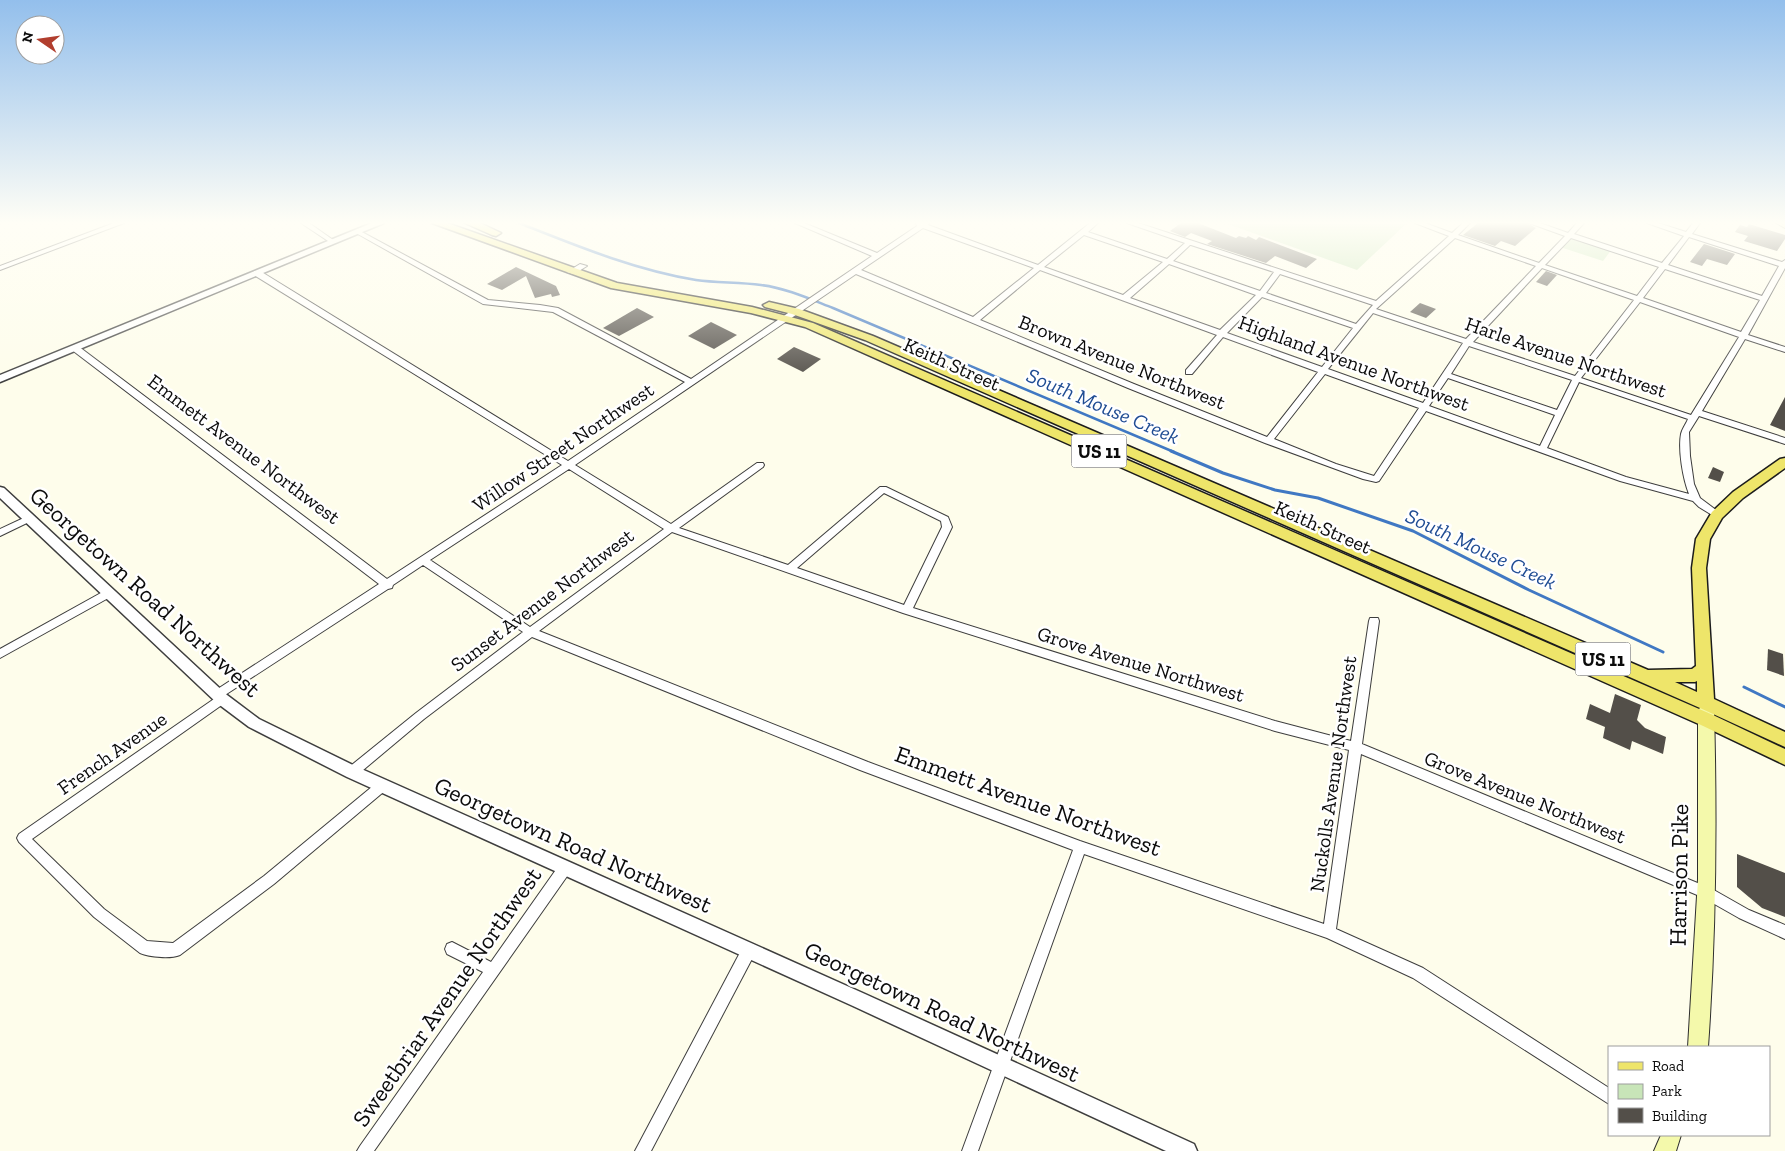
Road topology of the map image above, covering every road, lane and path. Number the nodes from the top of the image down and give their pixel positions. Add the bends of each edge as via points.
1 (248, 277) edge
2 (263, 277) edge
3 (440, 277) edge
4 (586, 277) edge
5 (618, 277) edge
6 (848, 277) edge
7 (870, 277) edge
8 (1028, 277) edge
9 (1067, 277) edge
10 (1150, 277) edge
11 (1210, 277) edge
12 (1274, 277) edge
13 (1291, 277) edge
14 (1409, 277) edge
15 (1531, 277) edge
16 (1571, 277) edge
17 (1655, 277) edge
18 (1696, 277) edge
19 (1777, 277) edge
20 (1261, 294) junction
21 (1125, 298) junction
22 (1764, 299) junction
23 (1637, 300) junction
24 (1375, 307) junction
25 (795, 311) junction
26 (784, 319) junction
27 (975, 320) junction
28 (1357, 327) junction
29 (1222, 333) junction
30 (1743, 336) junction
31 (1468, 342) junction
32 (75, 348) junction
33 (1785, 350) edge
34 (1323, 371) junction
35 (1189, 372) dead end
36 (1446, 375) junction
37 (0, 378) edge
38 (1577, 378) junction
39 (691, 382) junction
40 (1424, 408) junction
41 (1559, 413) junction
42 (1695, 415) junction
43 (1039, 418) junction
44 (1268, 441) junction
45 (1785, 441) edge
46 (1542, 450) junction
47 (1785, 462) edge
48 (569, 465) junction
49 (760, 465) dead end
50 (0, 491) edge
51 (1695, 499) junction
52 (1717, 515) junction
53 (28, 519) junction
54 (670, 528) junction
55 (0, 533) edge
56 (1351, 556) junction
57 (424, 561) junction
58 (790, 569) junction
59 (388, 585) junction
60 (108, 593) junction
61 (907, 610) junction
62 (1374, 621) dead end
63 (530, 632) junction
64 (0, 654) edge
65 (1705, 668) junction
66 (1639, 674) junction
67 (220, 697) junction
68 (1707, 712) junction
69 (1785, 740) edge
70 (1356, 748) junction
71 (1785, 757) edge
72 (352, 772) junction
73 (383, 786) junction
74 (1080, 847) junction
75 (565, 868) junction
76 (1707, 893) junction
77 (1329, 932) junction
78 (1785, 932) edge
79 (452, 949) dead end
80 (749, 950) junction
81 (493, 970) junction
82 (1698, 1046) edge
83 (1000, 1065) junction
84 (1608, 1096) edge
85 (365, 1151) edge
86 (643, 1151) edge
87 (970, 1151) edge
88 (1187, 1151) edge

1 - 32 street
2 - 48 street, Grove Avenue Northwest
3 - 39 street via 486,302 555,310
4 - 26 main road, Keith Street / US 11 via 615,286
5 - 25 main road, Keith Street / US 11
6 - 25 street, Willow Street Northwest
7 - 27 street, Brown Avenue Northwest
8 - 27 street
9 - 21 street, Highland Avenue Northwest
10 - 21 street
11 - 20 street
12 - 20 street
13 - 24 street, Harle Avenue Northwest
14 - 24 street
15 - 31 street
16 - 23 street
17 - 23 street
18 - 22 street
19 - 22 street
20 - 28 street
20 - 29 street
21 - 29 street, Highland Avenue Northwest
22 - 30 street
23 - 30 street
23 - 38 street
24 - 28 street
24 - 31 street, Harle Avenue Northwest
25 - 26 street, Willow Street Northwest
25 - 43 main road, Keith Street / US 11 via 869,338
26 - 39 street, Willow Street Northwest
26 - 43 main road, Keith Street / US 11 via 817,329
27 - 44 street, Brown Avenue Northwest
28 - 34 street
29 - 34 street, Highland Avenue Northwest
29 - 35 street
30 - 33 street
30 - 42 street
31 - 36 street
31 - 38 street, Harle Avenue Northwest
32 - 37 street
32 - 59 street, Emmett Avenue Northwest
34 - 40 street, Highland Avenue Northwest
34 - 44 street
36 - 40 street
36 - 41 street
38 - 41 street
38 - 42 street, Harle Avenue Northwest
39 - 48 street, Willow Street Northwest
40 - 44 street, Brown Avenue Northwest via 1376,479
40 - 46 street, Highland Avenue Northwest
41 - 46 street
42 - 45 street, Harle Avenue Northwest
42 - 51 street via 1685,432
43 - 56 main road, Keith Street / US 11
46 - 51 street, Highland Avenue Northwest via 1622,479
47 - 52 main road via 1738,495
48 - 54 street, Grove Avenue Northwest
48 - 57 street, Willow Street Northwest
49 - 54 street, Sunset Avenue Northwest
50 - 53 street, Georgetown Road Northwest
51 - 52 street
52 - 65 main road via 1703,539 1699,561
53 - 55 street
53 - 60 street, Georgetown Road Northwest
54 - 58 street, Grove Avenue Northwest
54 - 63 street, Sunset Avenue Northwest
56 - 66 main road, Keith Street / US 11
56 - 68 main road, Keith Street / US 11
57 - 59 street, Willow Street Northwest
57 - 63 street, Emmett Avenue Northwest
58 - 61 street, Grove Avenue Northwest
58 - 61 street via 883,489 945,518 947,527
59 - 67 street, Willow Street Northwest
60 - 64 street
60 - 67 street, Georgetown Road Northwest
61 - 70 street, Grove Avenue Northwest via 1275,726
62 - 70 street, Nuckolls Avenue Northwest
63 - 72 street, Sunset Avenue Northwest
63 - 74 street, Emmett Avenue Northwest via 864,766
65 - 66 main road via 1695,675 1680,677
65 - 68 main road
66 - 68 main road, Keith Street / US 11
67 - 72 street, Georgetown Road Northwest via 254,723
67 - 73 street, French Avenue via 23,838 99,913 145,948 175,950 269,880
68 - 69 main road, US 11
68 - 71 main road, US 11
68 - 76 main road, Harrison Pike
70 - 76 street, Grove Avenue Northwest
70 - 77 street, Nuckolls Avenue Northwest
72 - 73 street, Georgetown Road Northwest
73 - 75 street, Georgetown Road Northwest
74 - 77 street, Emmett Avenue Northwest
74 - 83 street
75 - 80 street, Georgetown Road Northwest
75 - 81 street, Sweetbriar Avenue Northwest
76 - 78 street, Grove Avenue Northwest
76 - 82 main road, Harrison Pike
77 - 84 street, Emmett Avenue Northwest via 1418,973
79 - 81 street
80 - 83 street, Georgetown Road Northwest
80 - 86 street
81 - 85 street, Sweetbriar Avenue Northwest
83 - 87 street
83 - 88 street, Georgetown Road Northwest

